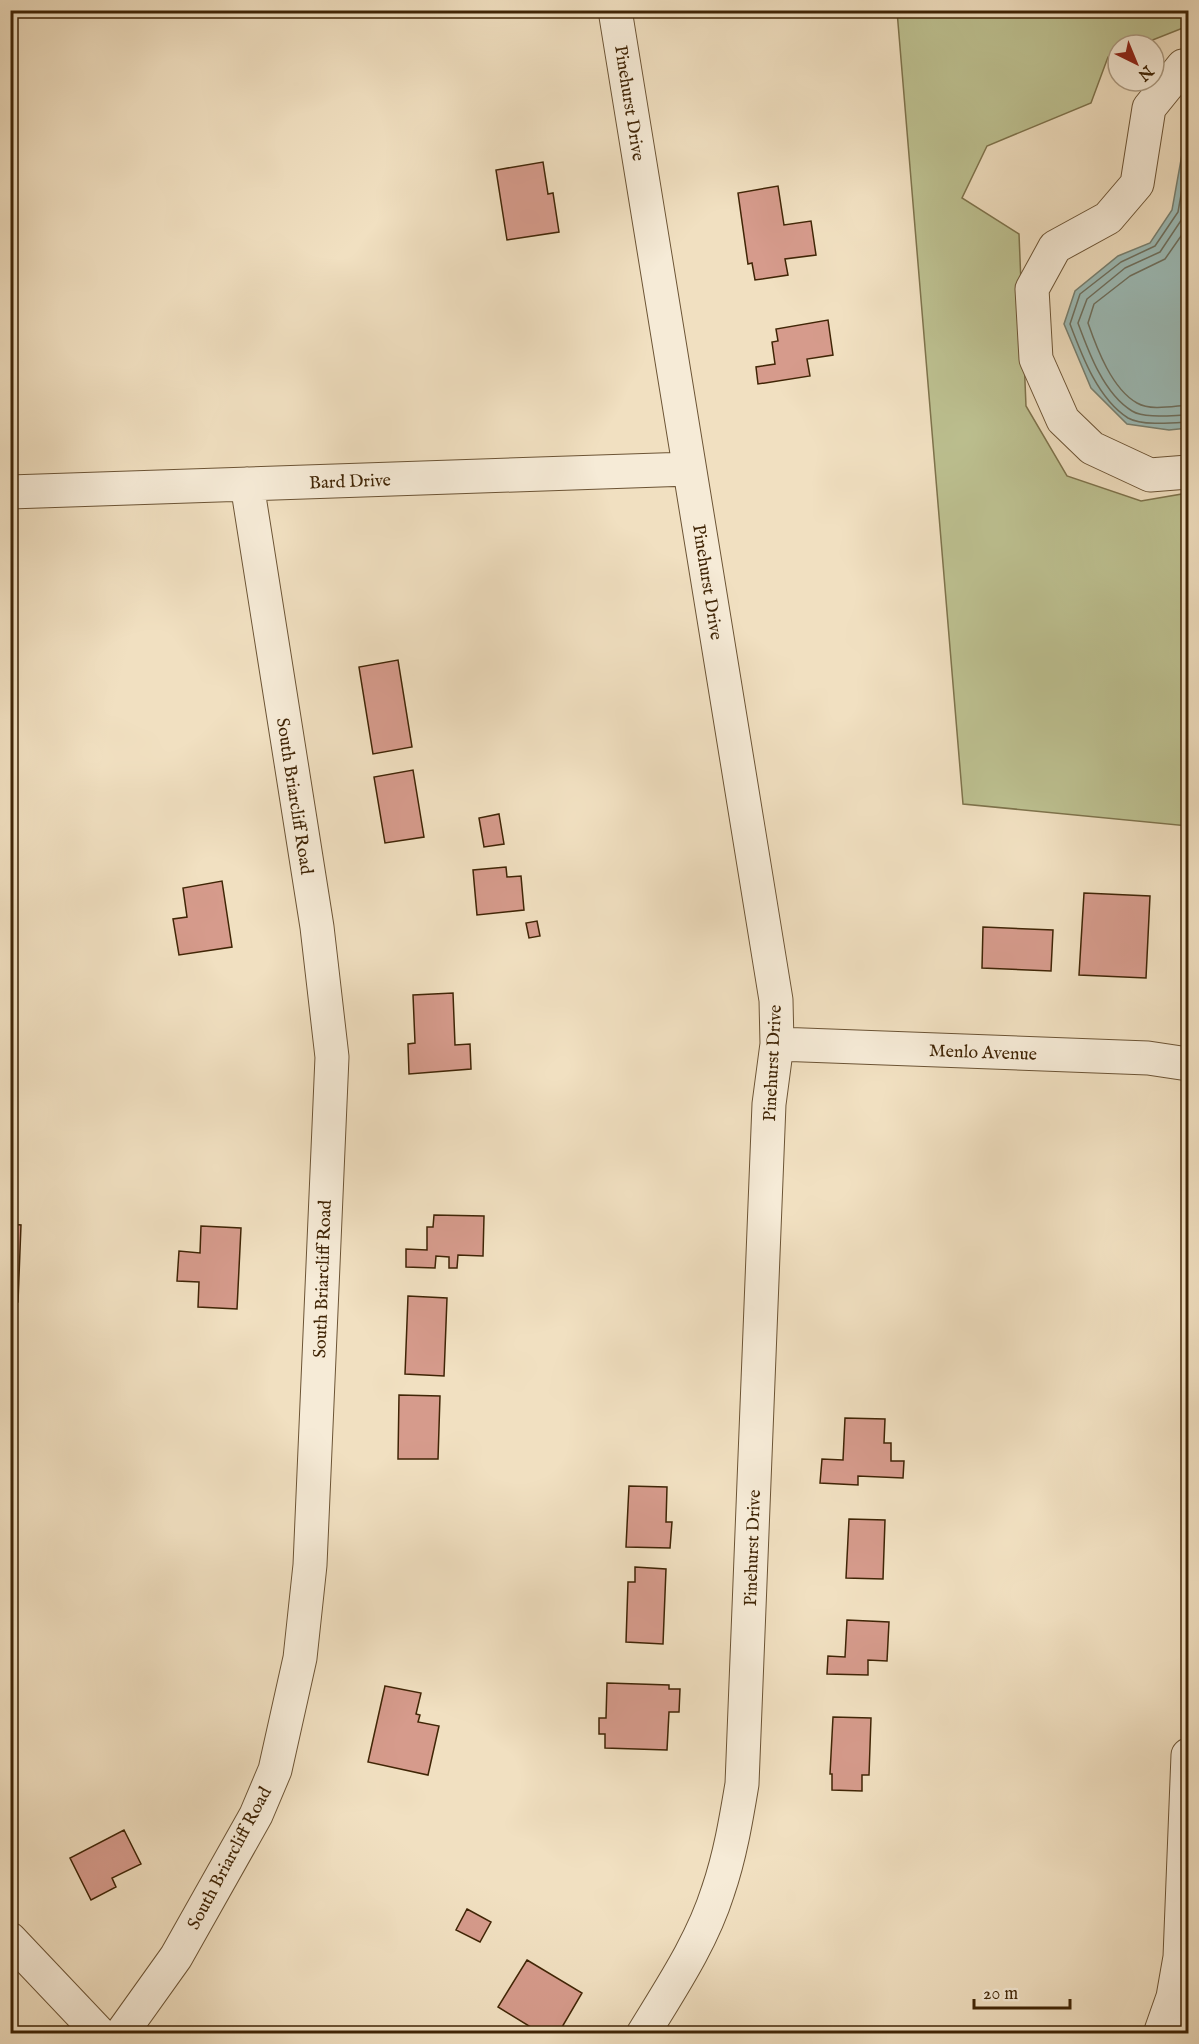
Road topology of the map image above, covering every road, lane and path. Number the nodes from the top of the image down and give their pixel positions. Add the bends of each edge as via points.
1 (615, 10) edge
2 (1188, 65) edge
3 (689, 469) junction
4 (1188, 472) edge
5 (246, 484) junction
6 (10, 492) edge
7 (777, 1044) junction
8 (1188, 1064) edge
9 (1188, 1755) edge
10 (10, 1939) edge
11 (100, 2034) edge
12 (121, 2034) edge
13 (643, 2034) edge
14 (1160, 2034) edge

1 - 3 street, Pinehurst Drive
2 - 4 street via 1183,66 1149,108 1137,184 1108,218 1055,247 1032,289 1036,359 1063,420 1092,448 1150,475
3 - 5 street, Bard Drive
3 - 7 street, Pinehurst Drive via 774,988
5 - 6 street, Bard Drive
5 - 12 street, South Briarcliff Road via 317,927 332,1057 310,1565 300,1658 275,1770 256,1815 176,1957
7 - 8 street, Menlo Avenue via 1148,1058
7 - 13 street, Pinehurst Drive via 769,1104 742,1784 718,1893 692,1952
9 - 14 street via 1180,1957 1173,1997
10 - 11 street

